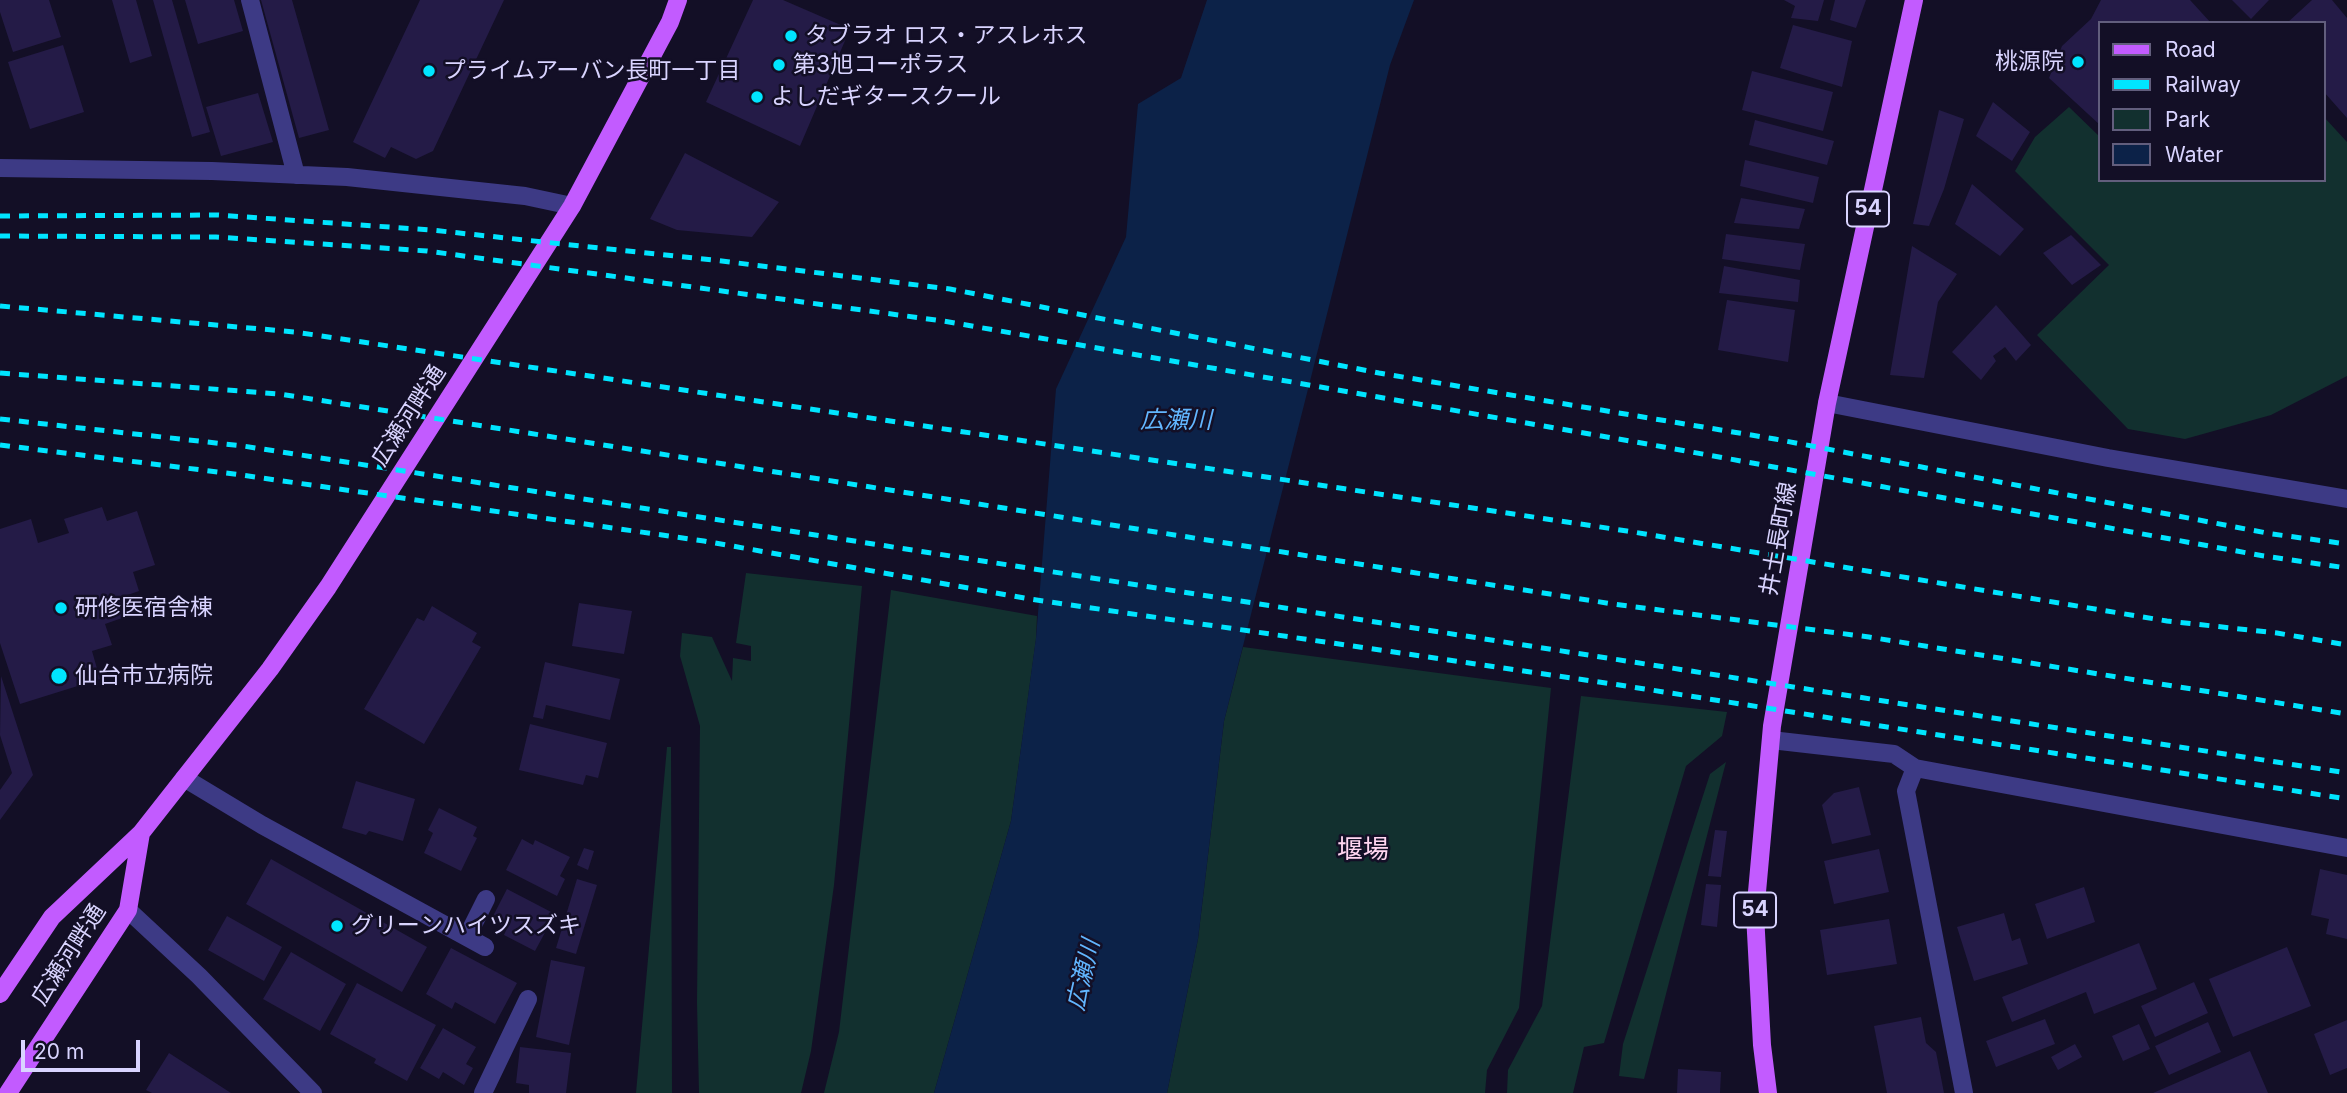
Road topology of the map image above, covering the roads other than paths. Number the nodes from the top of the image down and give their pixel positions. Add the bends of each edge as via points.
1 (250, 0) edge
2 (678, 0) edge
3 (1914, 0) edge
4 (0, 169) edge
5 (296, 175) junction
6 (572, 206) junction
7 (1827, 403) junction
8 (2347, 499) edge
9 (1771, 740) junction
10 (1915, 768) junction
11 (184, 778) junction
12 (141, 833) junction
13 (2347, 848) edge
14 (486, 899) dead end
15 (128, 909) junction
16 (467, 937) junction
17 (485, 947) dead end
18 (0, 994) edge
19 (528, 999) dead end
20 (8, 1093) edge
21 (313, 1093) edge
22 (483, 1093) edge
23 (1768, 1093) edge
24 (1964, 1093) edge

1 - 5 street
2 - 6 main road, 広瀬河畔通
3 - 7 main road, 井土長町線 / 54
4 - 5 street
5 - 6 street via 525,196
6 - 11 main road, 広瀬河畔通 via 328,587
7 - 8 street
7 - 9 main road, 井土長町線 / 54
9 - 10 street via 1894,754
9 - 23 main road, 井土長町線 / 54 via 1755,914
10 - 13 street
10 - 24 street via 1906,791
11 - 12 main road, 広瀬河畔通
11 - 16 street
12 - 15 main road, 広瀬河畔通
12 - 18 main road, 広瀬河畔通 via 52,917
14 - 16 street
15 - 20 main road, 広瀬河畔通
15 - 21 street
16 - 17 street
19 - 22 street

